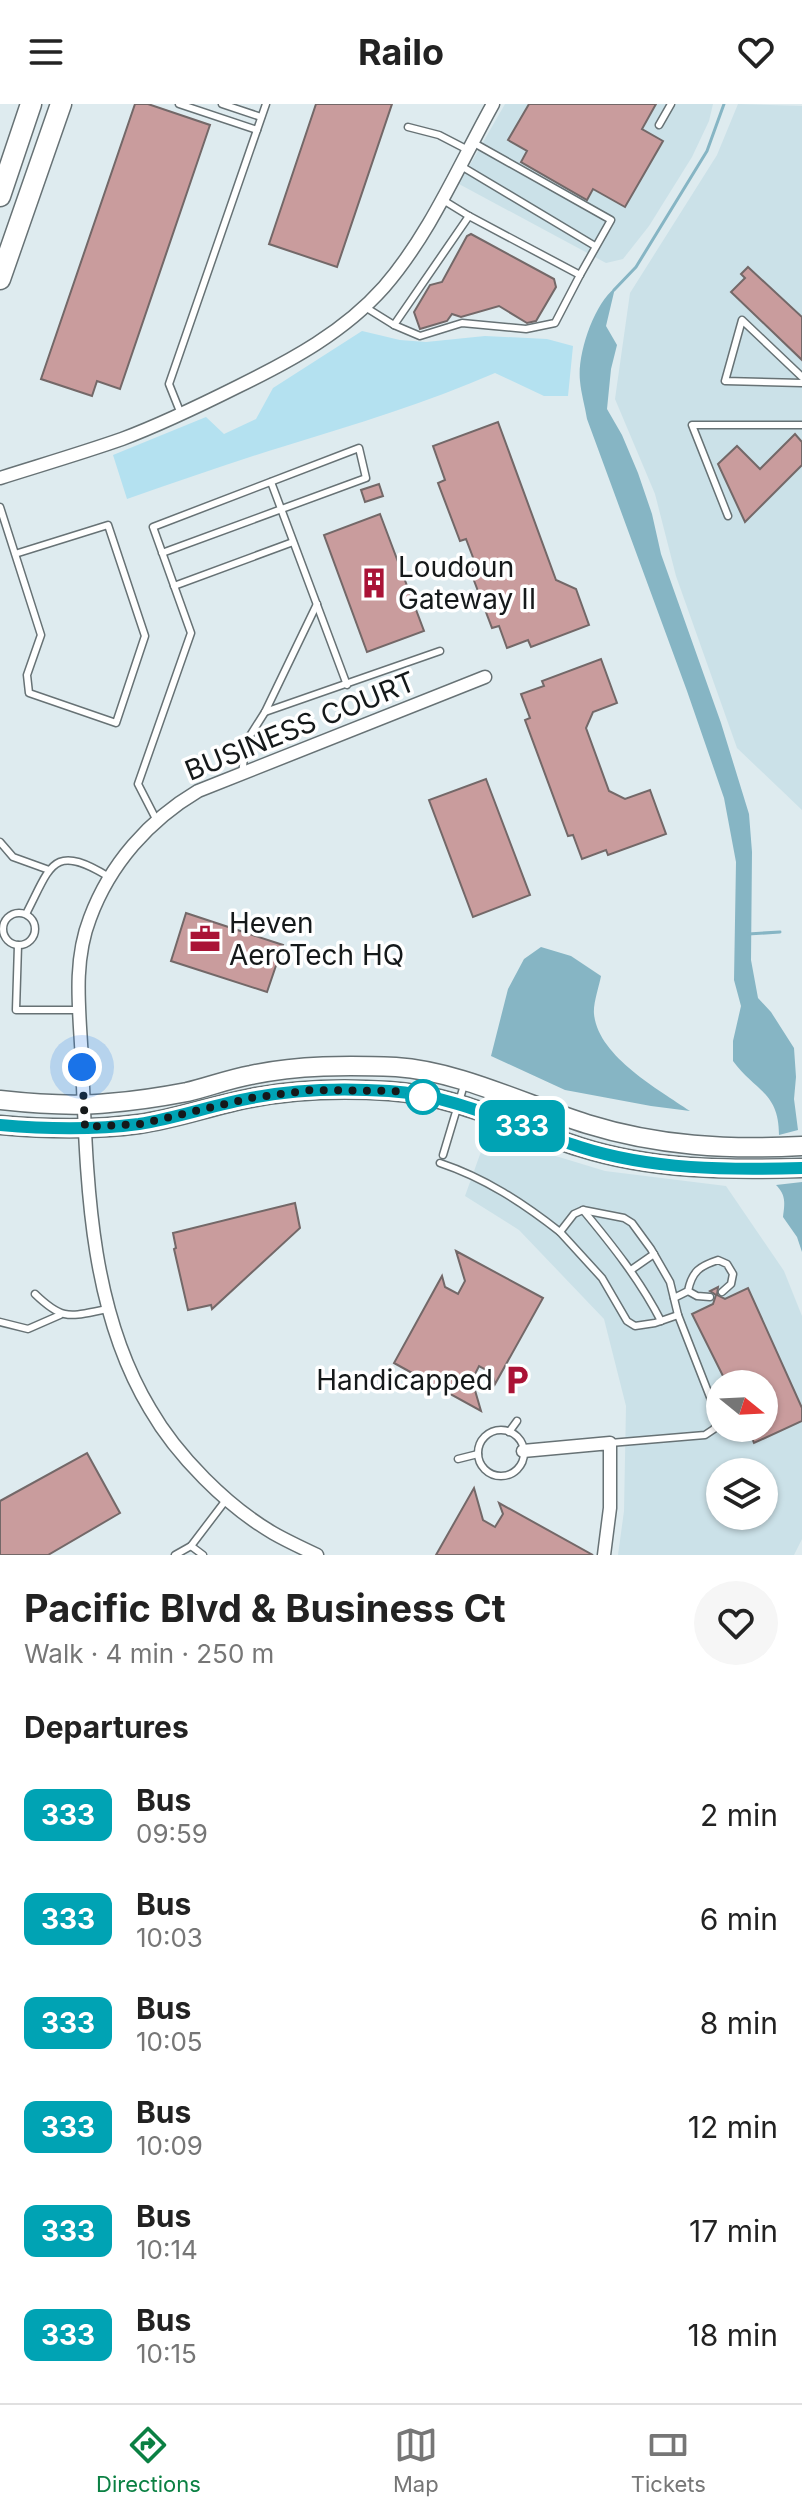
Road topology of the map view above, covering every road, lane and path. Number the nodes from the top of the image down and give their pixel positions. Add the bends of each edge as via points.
1 (31, 104) edge
2 (61, 104) edge
3 (179, 104) edge
4 (222, 104) edge
5 (266, 104) edge
6 (493, 104) edge
7 (671, 104) edge
8 (261, 117) junction
9 (659, 125) dead end
10 (408, 127) dead end
11 (257, 130) junction
12 (470, 146) junction
13 (460, 166) junction
14 (0, 196) edge
15 (442, 199) junction
16 (469, 216) junction
17 (595, 246) junction
18 (580, 275) junction
19 (0, 279) edge
20 (365, 307) junction
21 (394, 325) junction
22 (802, 380) edge
23 (181, 414) junction
24 (802, 425) edge
25 (0, 478) edge
26 (271, 482) junction
27 (0, 507) edge
28 (281, 509) junction
29 (728, 516) dead end
30 (293, 542) junction
31 (162, 553) junction
32 (15, 554) junction
33 (174, 586) junction
34 (317, 604) junction
35 (440, 651) dead end
36 (485, 677) dead end
37 (347, 685) junction
38 (265, 712) junction
39 (242, 774) junction
40 (157, 821) junction
41 (0, 842) edge
42 (49, 870) junction
43 (109, 877) junction
44 (26, 914) junction
45 (18, 945) junction
46 (80, 1010) junction
47 (465, 1083) junction
48 (0, 1100) edge
49 (458, 1104) junction
50 (83, 1105) junction
51 (0, 1125) edge
52 (85, 1127) junction
53 (802, 1146) edge
54 (443, 1155) dead end
55 (440, 1163) dead end
56 (802, 1168) edge
57 (583, 1210) junction
58 (560, 1232) junction
59 (654, 1254) junction
60 (631, 1270) junction
61 (688, 1291) junction
62 (722, 1292) dead end
63 (35, 1294) dead end
64 (710, 1297) dead end
65 (674, 1298) junction
66 (108, 1309) junction
67 (61, 1315) junction
68 (678, 1315) junction
69 (661, 1321) junction
70 (0, 1322) edge
71 (517, 1421) dead end
72 (509, 1432) junction
73 (610, 1443) junction
74 (523, 1451) junction
75 (478, 1454) junction
76 (458, 1459) dead end
77 (228, 1498) junction
78 (191, 1546) junction
79 (311, 1554) edge
80 (175, 1555) edge
81 (203, 1555) edge
82 (604, 1555) edge

1 - 14 main road
2 - 19 main road
3 - 11 lane
4 - 8 lane
5 - 8 lane
6 - 12 street
7 - 9 lane
8 - 11 lane
10 - 12 lane
11 - 23 lane via 169,384
12 - 13 street
12 - 17 lane via 611,220
13 - 15 street
13 - 17 lane
15 - 16 lane
15 - 20 street via 403,263
16 - 18 lane
16 - 21 lane
17 - 18 lane
18 - 21 lane via 555,323 526,329 462,323 420,336
20 - 21 lane
20 - 23 street via 282,365
22 - 22 lane via 742,320 725,381
23 - 25 street via 123,439
24 - 29 lane via 692,425
26 - 28 lane
26 - 28 lane via 359,448 366,478
26 - 31 lane via 153,527
27 - 32 lane
28 - 30 lane
28 - 31 lane
30 - 33 lane
30 - 34 lane
31 - 33 lane
32 - 32 lane via 108,525 145,636 116,723 29,693 27,675 41,635
33 - 40 lane via 191,633 138,784
34 - 37 lane
34 - 38 lane
35 - 37 lane
36 - 39 street, BUSINESS COURT
37 - 38 lane
38 - 39 lane via 246,742
39 - 40 street, BUSINESS COURT via 198,791
40 - 43 street, BUSINESS COURT
41 - 42 lane via 13,857
42 - 43 lane via 76,860
42 - 44 lane
43 - 46 street, BUSINESS COURT via 80,950
44 - 45 lane via 35,924 34,935
44 - 45 lane via 14,914 4,924 5,937
45 - 46 lane via 16,1010
46 - 50 street, BUSINESS COURT
47 - 49 lane
47 - 50 main road via 401,1068 315,1067
47 - 53 main road via 662,1143 708,1148
48 - 50 main road
49 - 52 main road via 395,1091 312,1090 140,1124
49 - 54 lane
49 - 56 main road via 622,1158 705,1169
50 - 52 street, BUSINESS COURT
51 - 52 main road
52 - 66 street, BUSINESS COURT
55 - 58 lane via 502,1190
57 - 58 lane
57 - 59 lane via 624,1218
57 - 60 lane
58 - 69 lane via 602,1278 627,1321 635,1326
59 - 60 lane
59 - 65 lane
60 - 69 lane
61 - 62 lane via 696,1269 718,1260 733,1274
61 - 64 lane
61 - 65 lane
63 - 67 lane
65 - 68 lane
66 - 67 lane
66 - 77 street, BUSINESS COURT via 149,1408 182,1453
67 - 70 lane via 28,1329
68 - 69 lane
68 - 73 lane via 719,1420 705,1435
71 - 72 lane
72 - 74 lane via 521,1441
72 - 75 lane via 490,1432
73 - 74 street
73 - 82 street
74 - 75 lane via 519,1468 503,1476 485,1470
75 - 76 lane
77 - 78 lane
77 - 79 street, BUSINESS COURT
78 - 80 lane
78 - 81 lane

